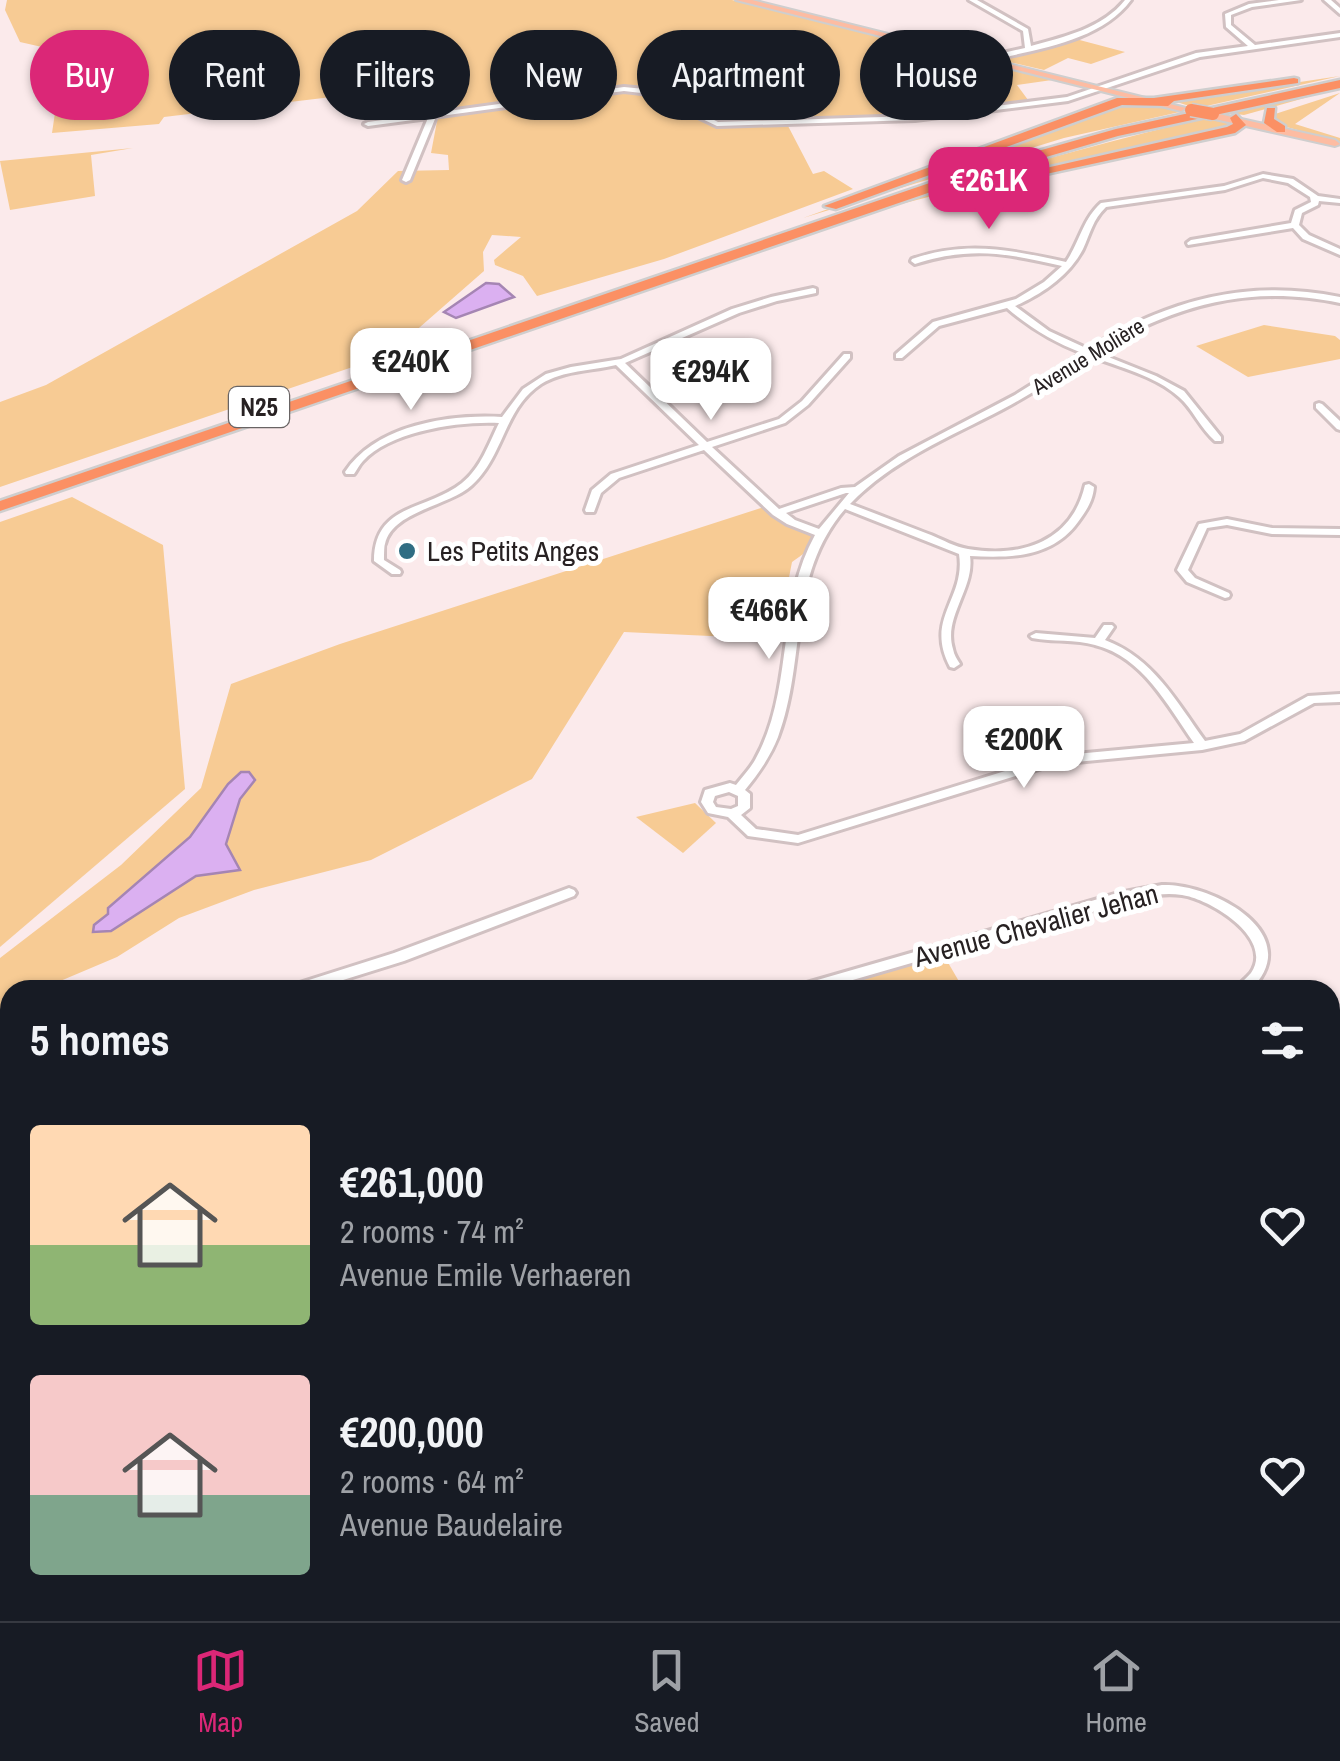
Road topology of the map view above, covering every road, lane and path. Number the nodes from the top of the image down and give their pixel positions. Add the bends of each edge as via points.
1 (741, 0) edge
2 (972, 0) edge
3 (1128, 0) edge
4 (1226, 0) edge
5 (1298, 0) edge
6 (1327, 0) edge
7 (1243, 6) junction
8 (1340, 12) edge
9 (867, 30) edge
10 (1340, 35) edge
11 (1028, 47) junction
12 (1253, 47) junction
13 (1013, 52) edge
14 (1013, 65) edge
15 (1340, 82) edge
16 (1102, 87) junction
17 (1119, 96) junction
18 (1178, 104) junction
19 (1271, 110) junction
20 (470, 113) edge
21 (410, 120) edge
22 (430, 120) edge
23 (1237, 120) junction
24 (368, 124) dead end
25 (1260, 128) junction
26 (1281, 129) junction
27 (1211, 135) junction
28 (1338, 143) edge
29 (406, 180) dead end
30 (1315, 198) junction
31 (1340, 201) edge
32 (1295, 225) junction
33 (1190, 242) dead end
34 (738, 247) junction
35 (1340, 252) edge
36 (915, 261) dead end
37 (1068, 265) junction
38 (813, 291) dead end
39 (1340, 300) edge
40 (1009, 304) junction
41 (1090, 352) junction
42 (847, 356) dead end
43 (900, 356) dead end
44 (619, 362) junction
45 (1319, 406) dead end
46 (506, 420) junction
47 (1340, 428) edge
48 (1218, 439) dead end
49 (707, 447) junction
50 (350, 472) dead end
51 (1089, 487) dead end
52 (858, 490) junction
53 (0, 496) edge
54 (844, 505) junction
55 (0, 506) edge
56 (590, 510) dead end
57 (777, 513) junction
58 (1340, 532) edge
59 (821, 534) junction
60 (964, 552) junction
61 (396, 572) dead end
62 (1225, 595) dead end
63 (1108, 627) dead end
64 (1036, 636) dead end
65 (1098, 642) junction
66 (954, 664) dead end
67 (1340, 698) edge
68 (1202, 746) junction
69 (739, 790) junction
70 (732, 814) junction
71 (569, 893) dead end
72 (327, 980) edge
73 (835, 980) edge
74 (1251, 980) edge

1 - 9 main road
2 - 11 street via 1026,30
3 - 11 street via 1102,24
4 - 7 street
5 - 7 street
6 - 8 street
7 - 12 street via 1226,23
10 - 12 street
11 - 13 street
12 - 16 street via 1199,54
14 - 16 main road
15 - 18 highway
15 - 19 highway
15 - 34 highway, N25 via 1040,154
16 - 17 main road
16 - 18 main road
16 - 20 street via 1068,99 941,116 721,124 639,89
17 - 18 highway
17 - 34 highway via 743,237
18 - 23 highway, bridge
19 - 23 highway
19 - 26 highway via 1268,120
21 - 24 street
22 - 29 street
23 - 25 main road
23 - 26 main road
23 - 27 highway via 1236,128
25 - 27 highway
25 - 28 main road
26 - 28 main road
27 - 34 highway via 989,182
30 - 31 street
30 - 32 street via 1298,212
30 - 37 street via 1290,181 1262,176 1225,188 1108,203 1095,213
32 - 33 street
32 - 35 street
34 - 53 highway, N25
34 - 55 highway, N25
36 - 37 street via 985,251
37 - 40 street
38 - 44 street via 703,325
39 - 41 street, Avenue Molière via 1292,292 1238,294 1159,315
40 - 41 street via 1040,330
40 - 43 street via 945,320
41 - 48 street via 1181,392
41 - 52 street, Avenue Molière
42 - 49 street via 782,421
44 - 46 street via 592,363 545,379 521,396
44 - 49 street
45 - 47 street
46 - 50 street via 468,418 380,442
46 - 61 street via 472,479 385,532 380,561
49 - 56 street via 615,476 596,492
49 - 57 street
51 - 60 street via 1068,530 1048,546 1013,554
52 - 54 street, Avenue Molière
52 - 57 street, Avenue Molière
54 - 59 street, Avenue Molière
54 - 60 street
57 - 59 street
58 - 62 street via 1227,522 1202,526 1182,570
59 - 69 street, Avenue Molière via 800,592 781,707 755,770
60 - 66 street via 967,571 948,618 947,654
63 - 65 street
64 - 65 street
65 - 68 street via 1144,667
67 - 68 street via 1312,698 1256,733
68 - 70 street via 1054,760 798,839 752,834
69 - 70 street, Avenue Molière via 747,802
69 - 70 street, Avenue Molière via 717,788 707,798 712,810
71 - 72 street
73 - 74 street, Avenue Chevalier Jehan via 1170,888 1238,911 1252,927 1262,958

